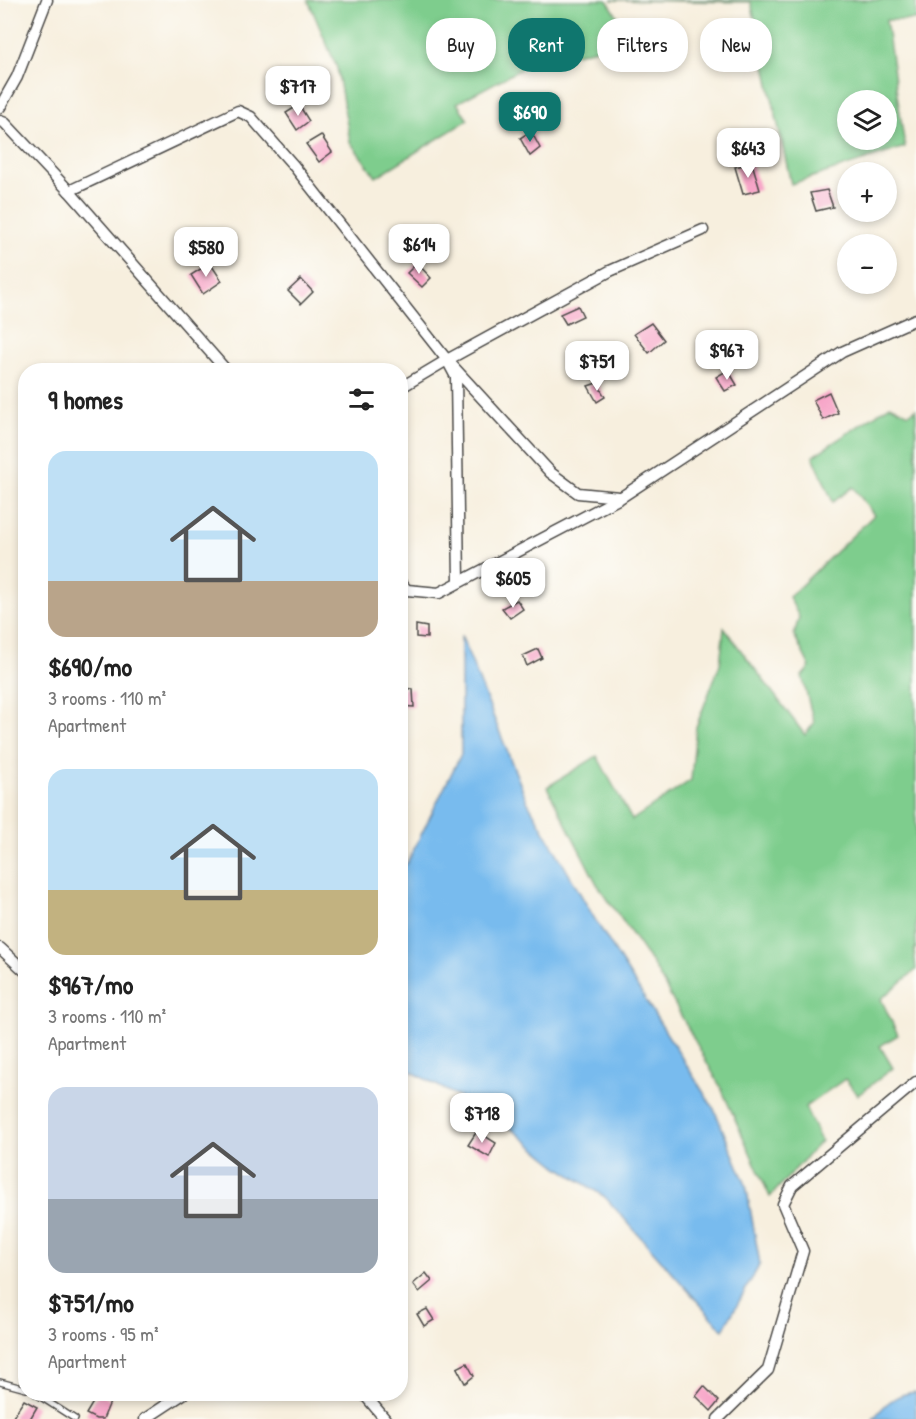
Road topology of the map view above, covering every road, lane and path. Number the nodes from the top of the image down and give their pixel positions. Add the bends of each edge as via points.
1 (47, 0) edge
2 (0, 107) edge
3 (0, 121) edge
4 (69, 191) junction
5 (703, 230) dead end
6 (916, 320) edge
7 (447, 360) junction
8 (220, 363) edge
9 (408, 383) edge
10 (620, 498) junction
11 (459, 582) junction
12 (408, 590) edge
13 (0, 948) edge
14 (18, 965) edge
15 (916, 1082) edge
16 (0, 1382) edge
17 (18, 1387) edge
18 (47, 1401) edge
19 (172, 1401) edge
20 (370, 1401) edge
21 (75, 1419) edge
22 (145, 1419) edge
23 (386, 1419) edge
24 (718, 1419) edge

1 - 2 street via 18,77
3 - 4 street
4 - 7 street via 238,111 251,117 294,166
4 - 8 street
5 - 7 street via 610,272
6 - 10 street via 842,352
7 - 9 street
7 - 10 street via 551,473 578,493
7 - 11 street via 456,377
10 - 11 street
11 - 12 street via 439,593
13 - 14 street
15 - 24 street via 792,1186 783,1204 803,1251 768,1370
16 - 17 lane
18 - 21 lane
19 - 22 street
20 - 23 street

